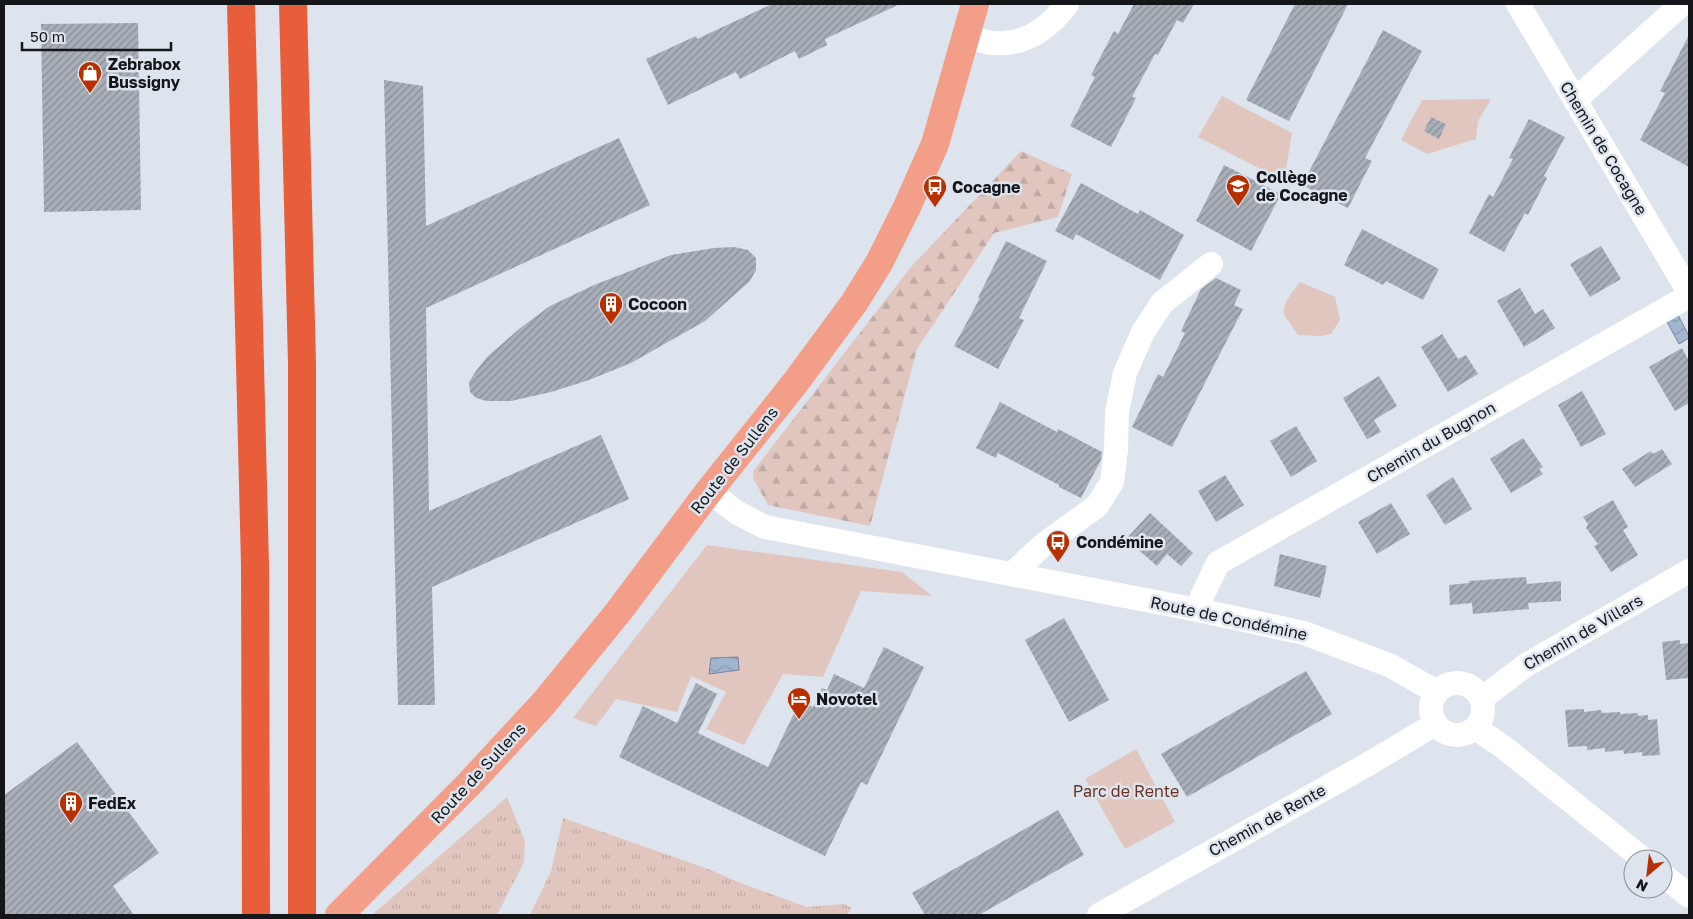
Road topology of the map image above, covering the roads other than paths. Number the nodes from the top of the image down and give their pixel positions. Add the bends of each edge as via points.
1 (241, 4) edge
2 (293, 4) edge
3 (975, 4) edge
4 (1067, 4) edge
5 (1518, 4) edge
6 (1682, 4) edge
7 (966, 36) junction
8 (1575, 100) junction
9 (1211, 264) dead end
10 (1689, 292) edge
11 (1689, 296) edge
12 (709, 492) junction
13 (1689, 571) edge
14 (1012, 574) junction
15 (1198, 610) junction
16 (1436, 692) junction
17 (1481, 699) junction
18 (1434, 723) junction
19 (1475, 728) junction
20 (1631, 849) edge
21 (1673, 883) edge
22 (1689, 896) edge
23 (344, 910) edge
24 (256, 915) edge
25 (302, 915) edge
26 (1099, 915) edge

1 - 24 highway via 255,565
2 - 25 highway via 302,364
3 - 7 main road, Route de Sullens
4 - 7 street via 1049,25 1033,36 1015,42 994,43
5 - 8 street, Chemin de Cocagne
6 - 8 street
7 - 12 main road, Route de Sullens via 935,144 879,263 827,341
8 - 10 street, Chemin de Cocagne
9 - 14 street via 1162,303 1143,332 1126,373 1117,412 1112,482 1097,506 1043,545
11 - 15 street, Chemin du Bugnon via 1218,563
12 - 14 street, Route de Condémine via 736,512 765,527
12 - 23 main road, Route de Sullens via 544,703
13 - 17 street, Chemin de Villars via 1526,665
14 - 15 street, Route de Condémine
15 - 16 street, Route de Condémine via 1304,633 1389,665
16 - 17 street via 1443,686 1461,683 1469,686
16 - 18 street via 1430,710
17 - 19 street via 1482,714
18 - 19 street via 1449,734 1467,733
18 - 26 street, Chemin de Rente via 1363,767
19 - 20 street
21 - 22 street

